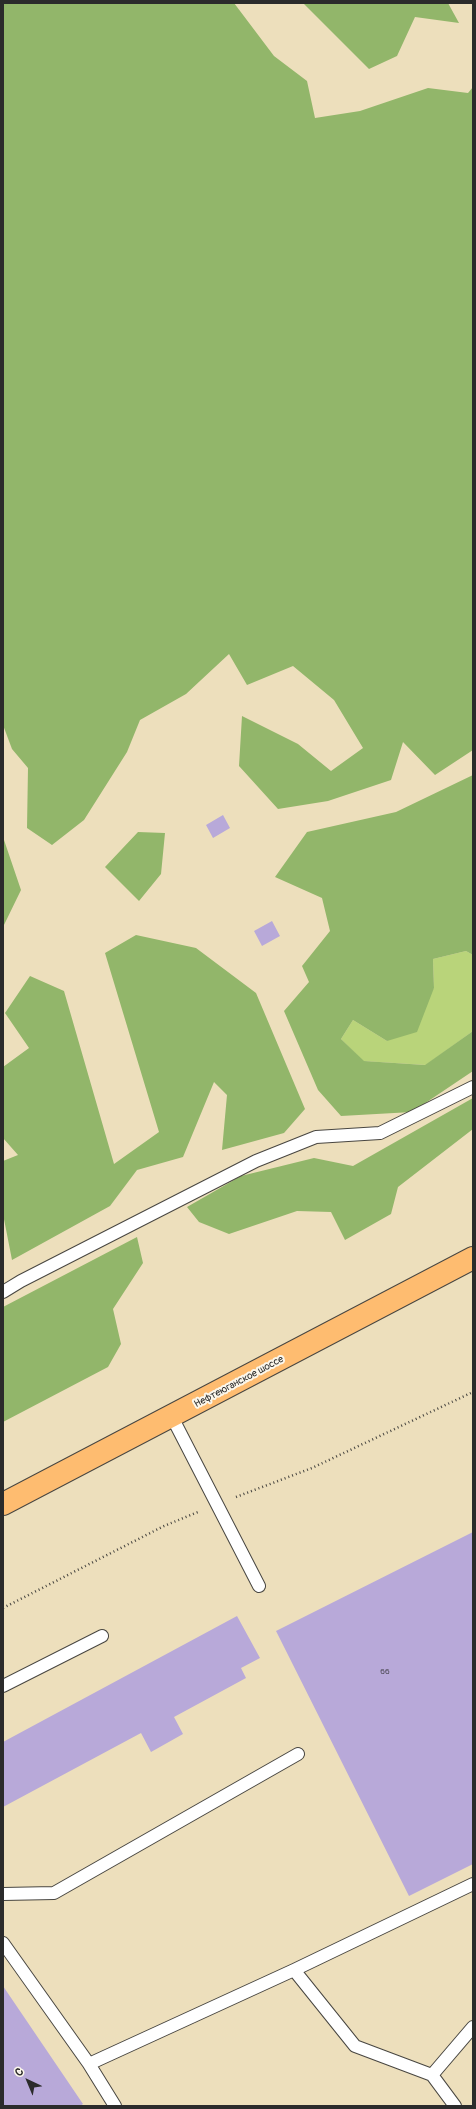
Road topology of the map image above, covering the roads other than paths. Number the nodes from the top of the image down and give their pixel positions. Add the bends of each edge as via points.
1 (473, 1087) edge
2 (473, 1258) edge
3 (3, 1292) edge
4 (172, 1417) junction
5 (3, 1504) edge
6 (259, 1586) dead end
7 (102, 1636) dead end
8 (3, 1686) edge
9 (298, 1754) dead end
10 (473, 1884) edge
11 (3, 1894) edge
12 (3, 1943) edge
13 (294, 1970) junction
14 (473, 2027) edge
15 (89, 2064) junction
16 (432, 2075) junction
17 (115, 2106) edge
18 (455, 2106) edge

1 - 3 lane via 380,1133 316,1137 256,1161
2 - 4 main road, Нефтеюганское шоссе
4 - 5 main road, Нефтеюганское шоссе
4 - 6 lane
7 - 8 lane
9 - 11 lane via 54,1893
10 - 13 lane
12 - 15 lane
13 - 15 lane
13 - 16 lane via 355,2046
14 - 16 lane
15 - 17 lane
16 - 18 lane

